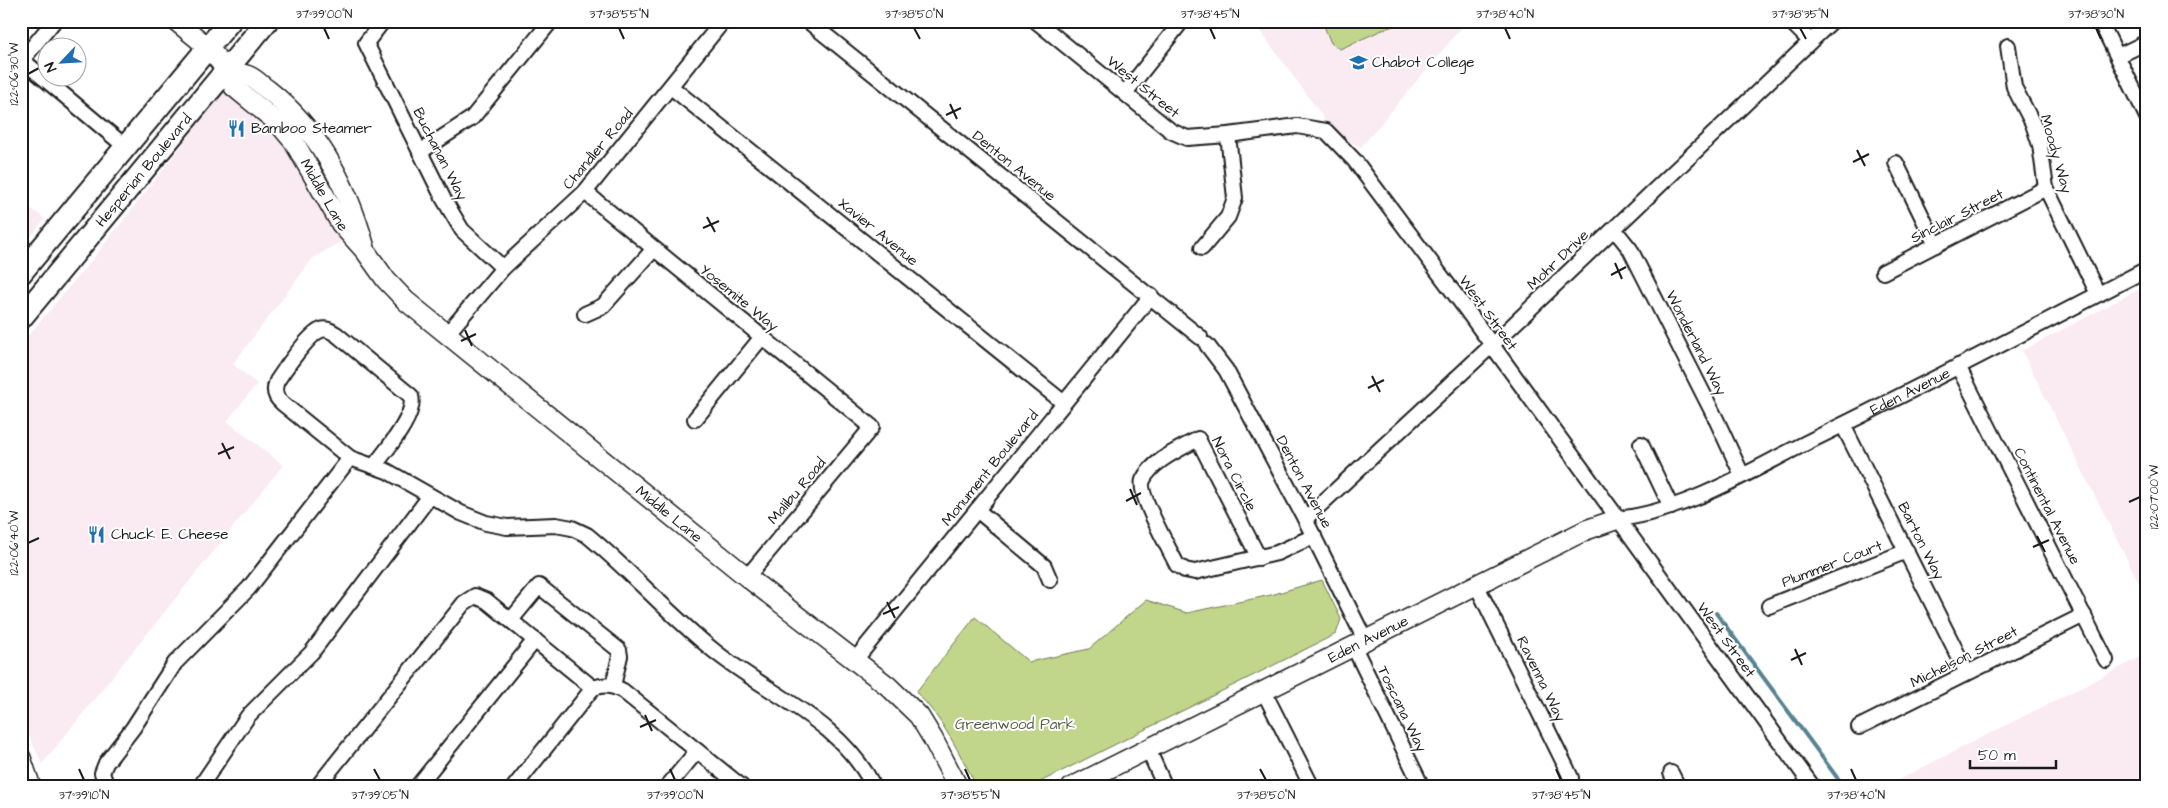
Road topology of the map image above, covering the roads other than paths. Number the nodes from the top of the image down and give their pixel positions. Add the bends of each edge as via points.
1 (54, 21) edge
2 (176, 21) edge
3 (230, 21) edge
4 (267, 21) edge
5 (383, 21) edge
6 (552, 21) edge
7 (724, 21) edge
8 (808, 21) edge
9 (1036, 21) edge
10 (1182, 21) edge
11 (1790, 21) edge
12 (1832, 21) edge
13 (2100, 21) edge
14 (1810, 41) junction
15 (2147, 42) edge
16 (2008, 46) dead end
17 (208, 48) junction
18 (2118, 56) junction
19 (21, 60) edge
20 (226, 71) junction
21 (671, 87) junction
22 (1125, 93) junction
23 (2147, 117) edge
24 (1228, 135) junction
25 (127, 148) junction
26 (420, 152) junction
27 (1896, 163) dead end
28 (2046, 188) junction
29 (585, 192) junction
30 (1614, 229) junction
31 (1936, 245) junction
32 (1202, 248) dead end
33 (653, 250) junction
34 (502, 268) junction
35 (2147, 269) edge
36 (1882, 272) dead end
37 (21, 273) edge
38 (2098, 294) junction
39 (1150, 296) junction
40 (585, 314) dead end
41 (21, 318) edge
42 (448, 334) junction
43 (762, 337) junction
44 (1492, 345) junction
45 (1958, 366) junction
46 (1064, 403) junction
47 (695, 419) dead end
48 (1843, 425) junction
49 (872, 427) joint
50 (1641, 444) dead end
51 (350, 458) junction
52 (375, 465) junction
53 (1742, 475) junction
54 (430, 496) junction
55 (1671, 507) junction
56 (977, 510) junction
57 (1305, 519) junction
58 (1618, 519) junction
59 (1314, 536) junction
60 (1907, 551) junction
61 (1259, 558) junction
62 (747, 577) junction
63 (1050, 580) dead end
64 (1477, 586) junction
65 (1769, 606) dead end
66 (2084, 615) junction
67 (511, 620) junction
68 (536, 640) junction
69 (1359, 642) junction
70 (855, 660) junction
71 (2106, 660) dead end
72 (1967, 673) junction
73 (613, 686) junction
74 (593, 688) junction
75 (1263, 690) junction
76 (1859, 727) dead end
77 (1148, 749) junction
78 (697, 751) junction
79 (21, 758) edge
80 (1671, 773) dead end
81 (31, 787) edge
82 (107, 787) edge
83 (200, 787) edge
84 (317, 787) edge
85 (416, 787) edge
86 (514, 787) edge
87 (668, 787) edge
88 (742, 787) edge
89 (874, 787) edge
90 (958, 787) edge
91 (1072, 787) edge
92 (1165, 787) edge
93 (1312, 787) edge
94 (1422, 787) edge
95 (1571, 787) edge
96 (1678, 787) edge
97 (1813, 787) edge

1 - 19 street
2 - 17 street, Middle Lane
3 - 17 main road, Hesperian Boulevard
4 - 20 main road, Hesperian Boulevard
5 - 26 street, Buchanan Way via 366,43
6 - 26 street via 472,118
7 - 21 street, Chandler Road
8 - 39 street, Denton Avenue
9 - 22 street, West Street
10 - 22 street
11 - 14 street
12 - 14 street, Mohr Drive
13 - 18 street
14 - 30 street, Mohr Drive
15 - 18 street
16 - 28 street, Moody Way via 2014,87 2040,145
17 - 20 street, Middle Lane
17 - 25 main road, Hesperian Boulevard
18 - 23 street
19 - 25 street
20 - 41 main road, Hesperian Boulevard
20 - 42 street, Middle Lane via 234,87 278,123 294,142 341,224 386,280 406,301
21 - 29 street, Chandler Road
21 - 46 street, Xavier Avenue
22 - 24 street, West Street via 1171,132 1187,138
24 - 32 street via 1235,198 1228,217
24 - 44 street, West Street via 1297,126 1326,131 1355,161
25 - 37 main road, Hesperian Boulevard
26 - 34 street, Buchanan Way via 462,230
27 - 31 street
28 - 31 street, Sinclair Street
28 - 38 street, Moody Way
29 - 33 street, Yosemite Way
29 - 34 street, Chandler Road
30 - 44 street, Mohr Drive
30 - 53 street, Wonderland Way via 1630,248
31 - 36 street, Sinclair Street
33 - 40 street via 603,306
33 - 43 street, Yosemite Way
34 - 42 street, Chandler Road
35 - 38 street, Eden Avenue
38 - 45 street, Eden Avenue
39 - 46 street, Monument Boulevard
39 - 57 street, Denton Avenue via 1203,341 1226,370
42 - 62 street, Middle Lane
43 - 47 street
43 - 49 street, Yosemite Way
44 - 57 street, Mohr Drive
44 - 58 street, West Street
45 - 48 street, Eden Avenue
45 - 66 street, Continental Avenue
46 - 56 street, Monument Boulevard
48 - 53 street, Eden Avenue
48 - 60 street, Barton Way
49 - 62 street, Malibu Road
50 - 55 street
51 - 52 street
51 - 52 street via 282,404 275,394 280,376 312,336 321,330 336,334 411,396 410,413
51 - 82 street via 249,588 175,664 106,763 102,773
52 - 54 street
53 - 55 street, Eden Avenue
54 - 83 street via 312,652 248,716
54 - 89 street via 486,523 508,527 556,524 587,535 714,651 830,731 855,757
55 - 58 street, Eden Avenue
56 - 63 street via 1044,566
56 - 70 street, Monument Boulevard
57 - 59 street, Denton Avenue
58 - 64 street, Eden Avenue via 1598,524
58 - 97 street, West Street
59 - 61 street, Nora Circle via 1277,554
59 - 69 street, Denton Avenue
60 - 65 street, Plummer Court
60 - 72 street, Barton Way
61 - 61 street, Nora Circle via 1195,572 1177,565 1142,495 1142,482 1149,471 1198,439
62 - 70 street, Middle Lane
64 - 69 street, Eden Avenue
64 - 95 street, Ravenna Way via 1566,767
66 - 71 street, Continental Avenue
66 - 72 street, Michelson Street
67 - 68 street
67 - 73 street via 539,586 619,650
67 - 84 street via 481,597 475,596 464,603
68 - 74 street
68 - 85 street
69 - 75 street, Eden Avenue
69 - 94 street, Toscana Way
70 - 90 street, Middle Lane via 919,716 934,738
72 - 76 street, Michelson Street
73 - 74 street
73 - 78 street
74 - 86 street
75 - 77 street, Eden Avenue
75 - 93 street
77 - 91 street, Eden Avenue
77 - 92 street
78 - 87 street
78 - 88 street
79 - 81 street
80 - 96 street

